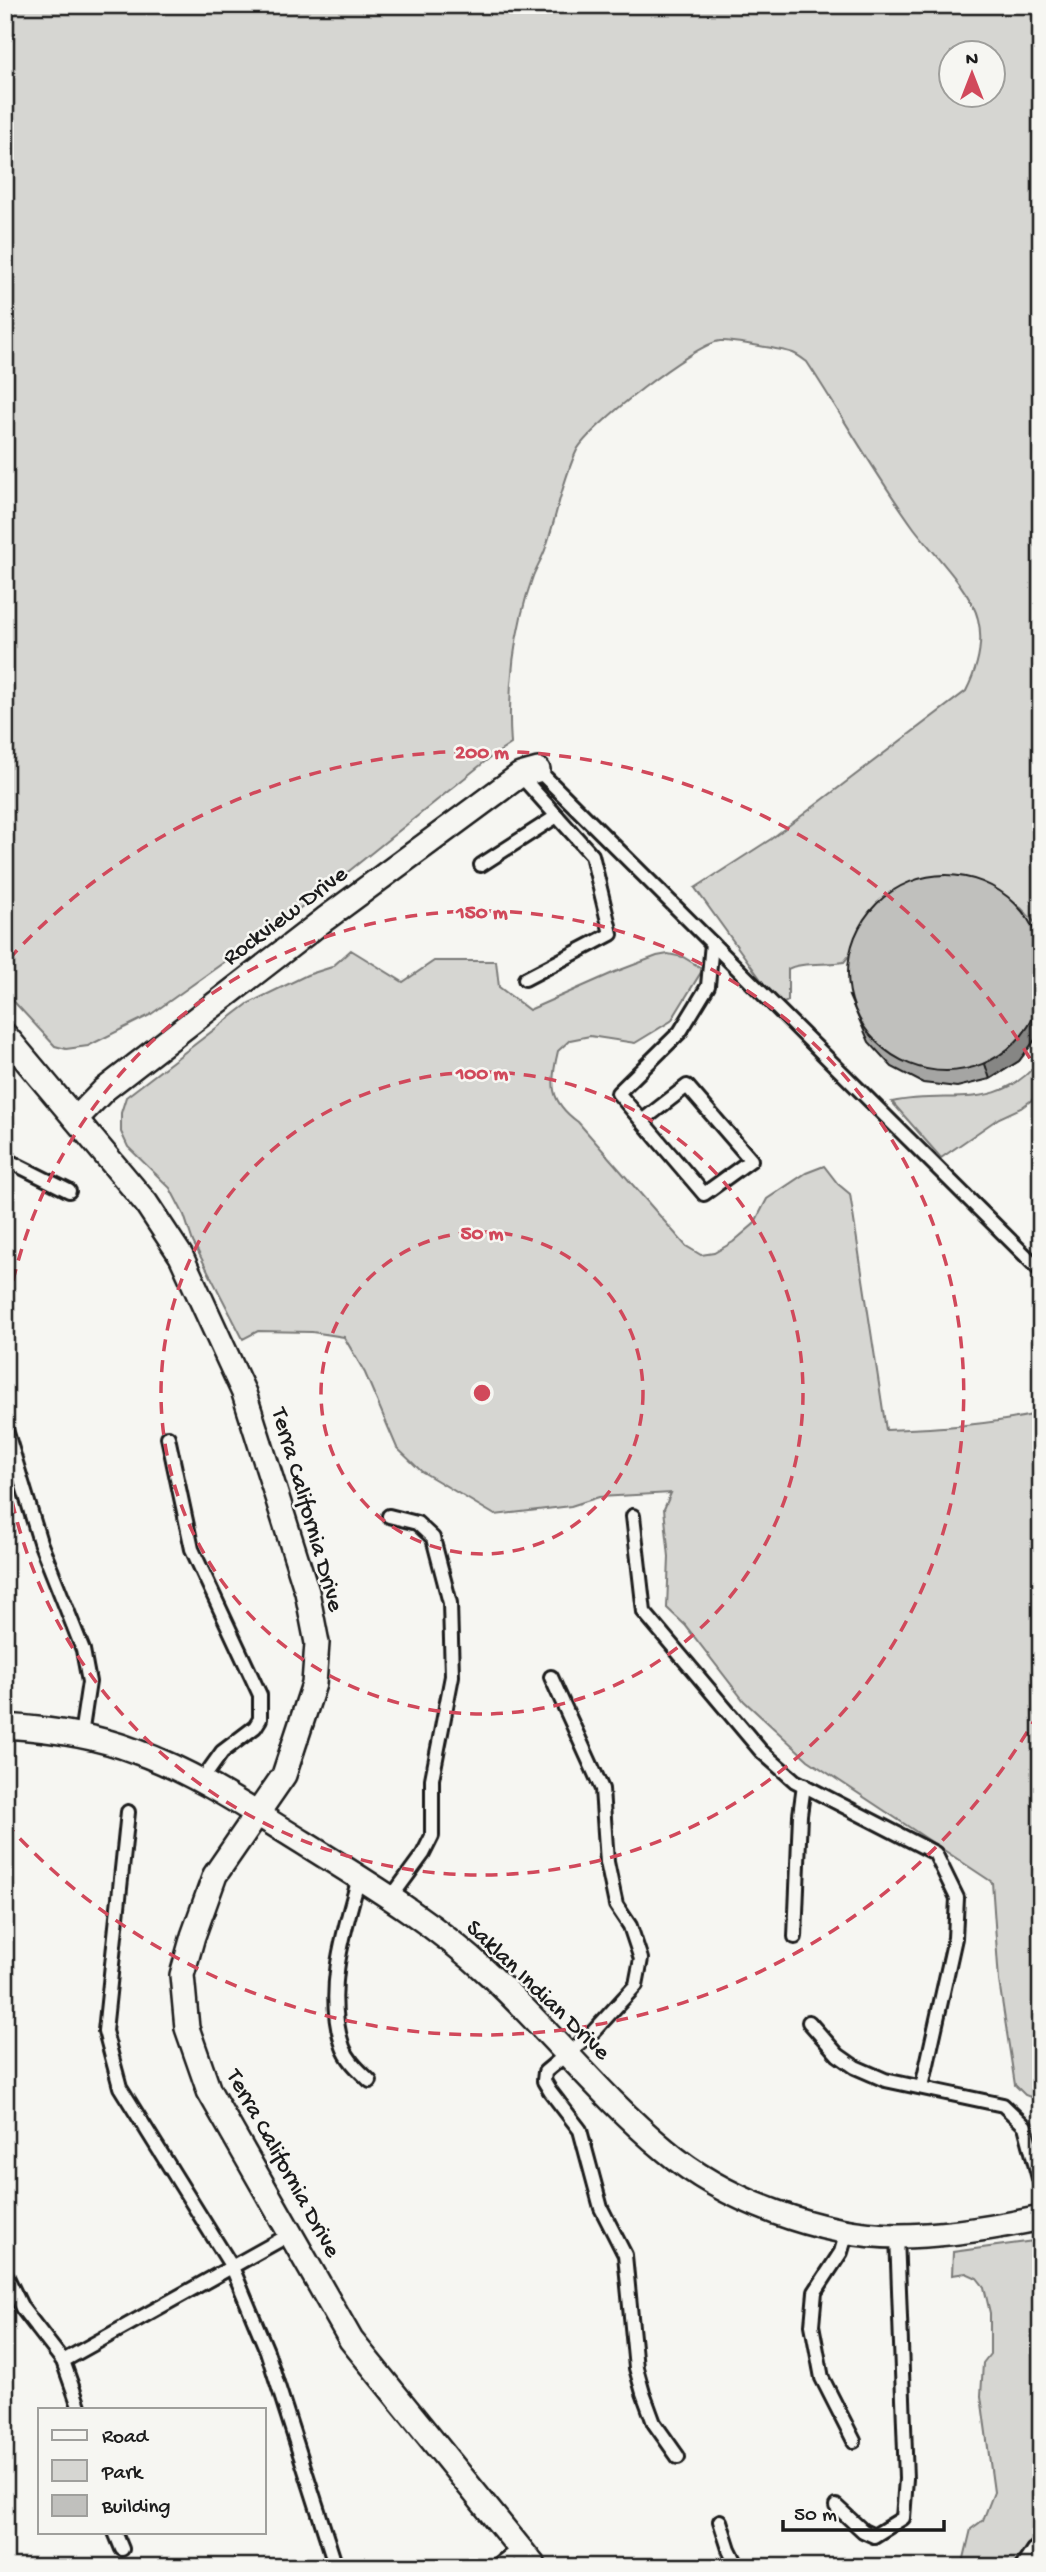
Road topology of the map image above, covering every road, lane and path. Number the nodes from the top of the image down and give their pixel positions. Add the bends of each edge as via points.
1 (529, 772) junction
2 (557, 816) junction
3 (481, 865) dead end
4 (712, 943) junction
5 (525, 979) dead end
6 (5, 1035) edge
7 (76, 1119) junction
8 (642, 1121) junction
9 (5, 1159) edge
10 (69, 1191) dead end
11 (1041, 1271) edge
12 (5, 1426) edge
13 (168, 1437) dead end
14 (389, 1516) dead end
15 (633, 1516) dead end
16 (551, 1677) dead end
17 (5, 1727) edge
18 (81, 1735) junction
19 (202, 1780) junction
20 (804, 1786) junction
21 (128, 1812) dead end
22 (257, 1814) junction
23 (359, 1878) junction
24 (390, 1899) junction
25 (795, 1937) dead end
26 (809, 2022) dead end
27 (568, 2055) junction
28 (370, 2081) dead end
29 (922, 2087) junction
30 (1041, 2186) edge
31 (1041, 2218) edge
32 (846, 2232) junction
33 (289, 2235) junction
34 (897, 2236) junction
35 (232, 2267) junction
36 (5, 2273) edge
37 (63, 2361) junction
38 (80, 2408) edge
39 (854, 2441) dead end
40 (678, 2457) dead end
41 (836, 2506) dead end
42 (720, 2521) dead end
43 (115, 2534) edge
44 (1041, 2544) edge
45 (520, 2548) junction
46 (122, 2549) dead end
47 (336, 2567) edge
48 (495, 2567) edge
49 (535, 2567) edge
50 (738, 2567) edge
51 (1022, 2567) edge

1 - 2 lane
1 - 4 lane
1 - 7 street, Rockview Drive via 325,919 115,1082
2 - 3 lane
2 - 5 lane via 592,855 611,934
4 - 8 lane via 708,986 680,1032 618,1093
4 - 11 lane
6 - 7 street, Terra California Drive
7 - 22 street, Terra California Drive via 146,1203 181,1256 244,1393 307,1592 317,1643 314,1684 284,1775
8 - 8 lane via 704,1194 751,1160 687,1086
9 - 10 lane
12 - 18 lane via 40,1542 83,1650 89,1682
13 - 19 lane via 192,1549 260,1695 260,1719 255,1727 222,1752
14 - 24 lane via 417,1523 432,1538 450,1602 452,1676 432,1779 432,1836
15 - 20 lane via 645,1612 761,1751
16 - 27 lane via 602,1789 607,1862 616,1905 641,1959 636,1986
17 - 18 street, Saklan Indian Drive
18 - 19 street, Saklan Indian Drive via 135,1751
19 - 22 street, Saklan Indian Drive
20 - 25 lane
20 - 29 lane via 935,1853 957,1898 955,1938
21 - 35 lane via 105,2031 120,2087
22 - 23 street, Saklan Indian Drive
22 - 33 street, Terra California Drive via 215,1875 182,1975 187,2028 209,2091
23 - 24 street, Saklan Indian Drive
23 - 28 lane via 340,1945 336,2012 344,2048
24 - 27 street, Saklan Indian Drive via 490,1975
26 - 29 lane via 855,2067 885,2080
27 - 32 street, Saklan Indian Drive via 665,2150 707,2179 783,2214
27 - 40 lane via 545,2072 544,2081 580,2130 601,2208 625,2255 639,2381 654,2423
29 - 30 lane via 1003,2105 1025,2126
31 - 34 street, Saklan Indian Drive via 990,2229
32 - 34 street, Saklan Indian Drive
32 - 39 lane via 841,2252 815,2292 812,2325 822,2378
33 - 35 lane
33 - 45 street, Terra California Drive via 351,2340
34 - 41 lane via 906,2479 903,2518 874,2536
35 - 37 lane
35 - 47 lane via 267,2351
36 - 37 lane via 22,2308
37 - 38 lane
42 - 50 lane
43 - 46 lane
44 - 51 lane
45 - 48 lane
45 - 49 street, Terra California Drive

